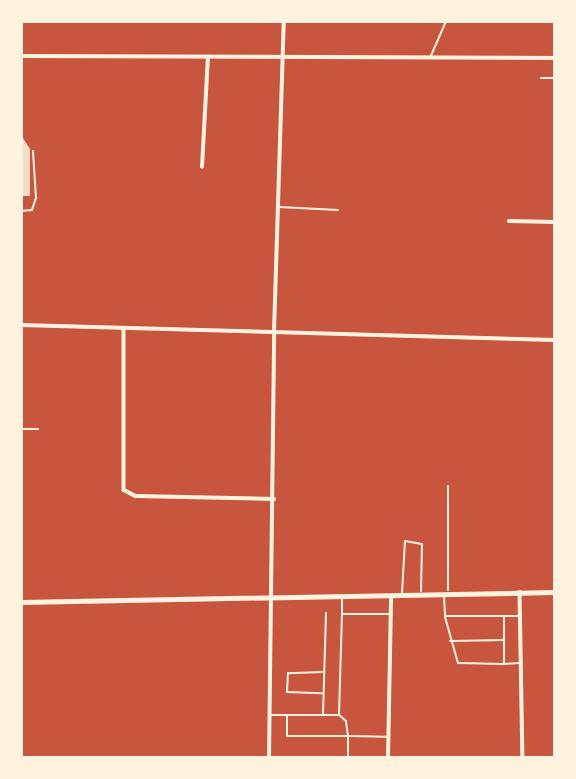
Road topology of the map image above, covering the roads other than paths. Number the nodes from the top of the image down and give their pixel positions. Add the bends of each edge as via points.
1 (284, 21) edge
2 (446, 21) edge
3 (21, 56) edge
4 (208, 57) junction
5 (283, 57) junction
6 (555, 58) edge
7 (430, 59) junction
8 (33, 151) dead end
9 (202, 167) dead end
10 (278, 206) junction
11 (338, 209) dead end
12 (21, 211) edge
13 (509, 221) dead end
14 (555, 222) edge
15 (21, 325) edge
16 (124, 328) junction
17 (274, 332) junction
18 (555, 340) edge
19 (21, 429) edge
20 (38, 429) dead end
21 (448, 486) dead end
22 (274, 499) junction
23 (520, 592) junction
24 (555, 592) edge
25 (446, 595) junction
26 (421, 596) junction
27 (391, 597) junction
28 (402, 597) junction
29 (342, 598) junction
30 (274, 599) junction
31 (21, 602) edge
32 (326, 613) dead end
33 (342, 614) junction
34 (391, 614) junction
35 (520, 615) junction
36 (445, 616) junction
37 (504, 616) junction
38 (504, 640) junction
39 (449, 641) junction
40 (520, 663) junction
41 (504, 664) junction
42 (324, 672) junction
43 (324, 693) junction
44 (271, 715) junction
45 (287, 715) junction
46 (323, 715) junction
47 (340, 715) junction
48 (348, 736) junction
49 (389, 737) junction
50 (269, 758) edge
51 (348, 758) edge
52 (388, 758) edge
53 (523, 758) edge

1 - 5 street
2 - 7 lane
3 - 4 street
4 - 5 street
4 - 9 street
5 - 7 street
5 - 10 street
6 - 7 street
8 - 12 lane via 36,198 32,210
10 - 11 lane
10 - 17 street
13 - 14 street
15 - 16 street
16 - 17 street
16 - 22 street via 124,490 136,496
17 - 18 street
17 - 22 street
19 - 20 lane
21 - 25 lane
22 - 30 street
23 - 24 street
23 - 25 street
23 - 35 street
25 - 26 street
25 - 36 lane
26 - 28 street
26 - 28 lane via 422,544 405,541
27 - 28 street
27 - 29 street
27 - 34 street
29 - 30 street
29 - 33 lane
30 - 31 street
30 - 44 street
32 - 42 lane
33 - 34 lane
33 - 47 lane
34 - 49 street
35 - 37 lane
35 - 40 street
36 - 37 lane
36 - 39 lane
37 - 38 lane
38 - 39 lane
38 - 41 lane
39 - 41 lane via 458,663
40 - 41 lane
40 - 53 street
42 - 43 lane
42 - 43 lane via 288,673 287,692
43 - 46 lane
44 - 45 lane
44 - 50 street
45 - 46 lane
45 - 48 lane via 287,736
46 - 47 lane
47 - 48 lane
48 - 49 lane
48 - 51 lane
49 - 52 street

